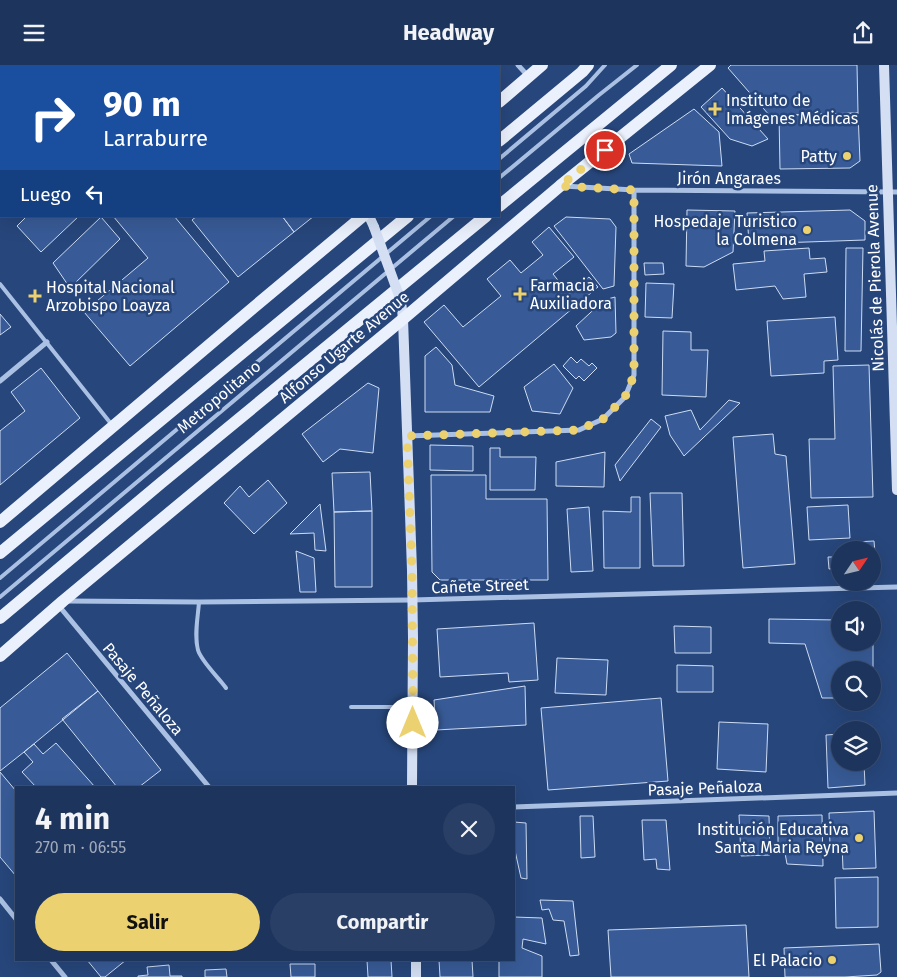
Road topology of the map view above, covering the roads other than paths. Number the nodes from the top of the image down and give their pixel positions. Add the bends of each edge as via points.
1 (518, 65) edge
2 (542, 65) edge
3 (588, 65) edge
4 (605, 65) edge
5 (637, 65) edge
6 (671, 65) edge
7 (710, 65) edge
8 (884, 65) edge
9 (528, 77) junction
10 (500, 100) edge
11 (500, 140) edge
12 (500, 158) edge
13 (500, 178) edge
14 (560, 186) junction
15 (634, 190) junction
16 (892, 192) edge
17 (500, 205) edge
18 (362, 217) edge
19 (369, 217) edge
20 (407, 217) edge
21 (430, 217) edge
22 (453, 217) edge
23 (485, 217) edge
24 (0, 284) edge
25 (403, 319) junction
26 (47, 342) junction
27 (0, 381) edge
28 (113, 427) junction
29 (407, 436) junction
30 (897, 490) edge
31 (0, 522) edge
32 (0, 553) edge
33 (0, 578) edge
34 (897, 587) edge
35 (0, 597) edge
36 (412, 600) junction
37 (199, 602) junction
38 (61, 603) junction
39 (0, 618) edge
40 (0, 656) edge
41 (226, 688) dead end
42 (352, 707) dead end
43 (413, 707) junction
44 (208, 786) edge
45 (412, 786) edge
46 (897, 793) edge
47 (515, 807) edge
48 (0, 899) edge
49 (15, 918) edge
50 (52, 961) edge
51 (416, 961) edge
52 (65, 977) edge
53 (416, 977) edge

1 - 9 street
2 - 9 main road
3 - 11 main road
4 - 12 lane via 586,86
5 - 13 lane
6 - 17 main road
7 - 14 main road, Alfonso Ugarte Avenue
8 - 16 street, Nicolás de Pierola Avenue
9 - 10 main road
14 - 15 street, Jirón Angaraes
14 - 25 main road, Alfonso Ugarte Avenue
15 - 16 street, Jirón Angaraes
15 - 29 street via 634,375 625,397 603,419 579,430
16 - 30 street, Nicolás de Pierola Avenue
18 - 28 main road
19 - 25 street, bridge via 401,301
20 - 32 main road
21 - 33 lane, Metropolitano
22 - 35 lane, Metropolitano
23 - 39 main road, Alfonso Ugarte Avenue
24 - 26 lane
25 - 29 street
25 - 38 main road, Alfonso Ugarte Avenue
26 - 27 street
26 - 28 lane
28 - 31 main road
29 - 36 street
34 - 36 street, Cañete Street
36 - 37 street, Cañete Street
36 - 43 street
37 - 38 street, Cañete Street
37 - 41 lane via 198,649
38 - 40 main road, Alfonso Ugarte Avenue
38 - 44 street, Pasaje Peñaloza
42 - 43 lane
43 - 45 street
46 - 47 street, Pasaje Peñaloza
48 - 49 street
50 - 52 street
51 - 53 street

